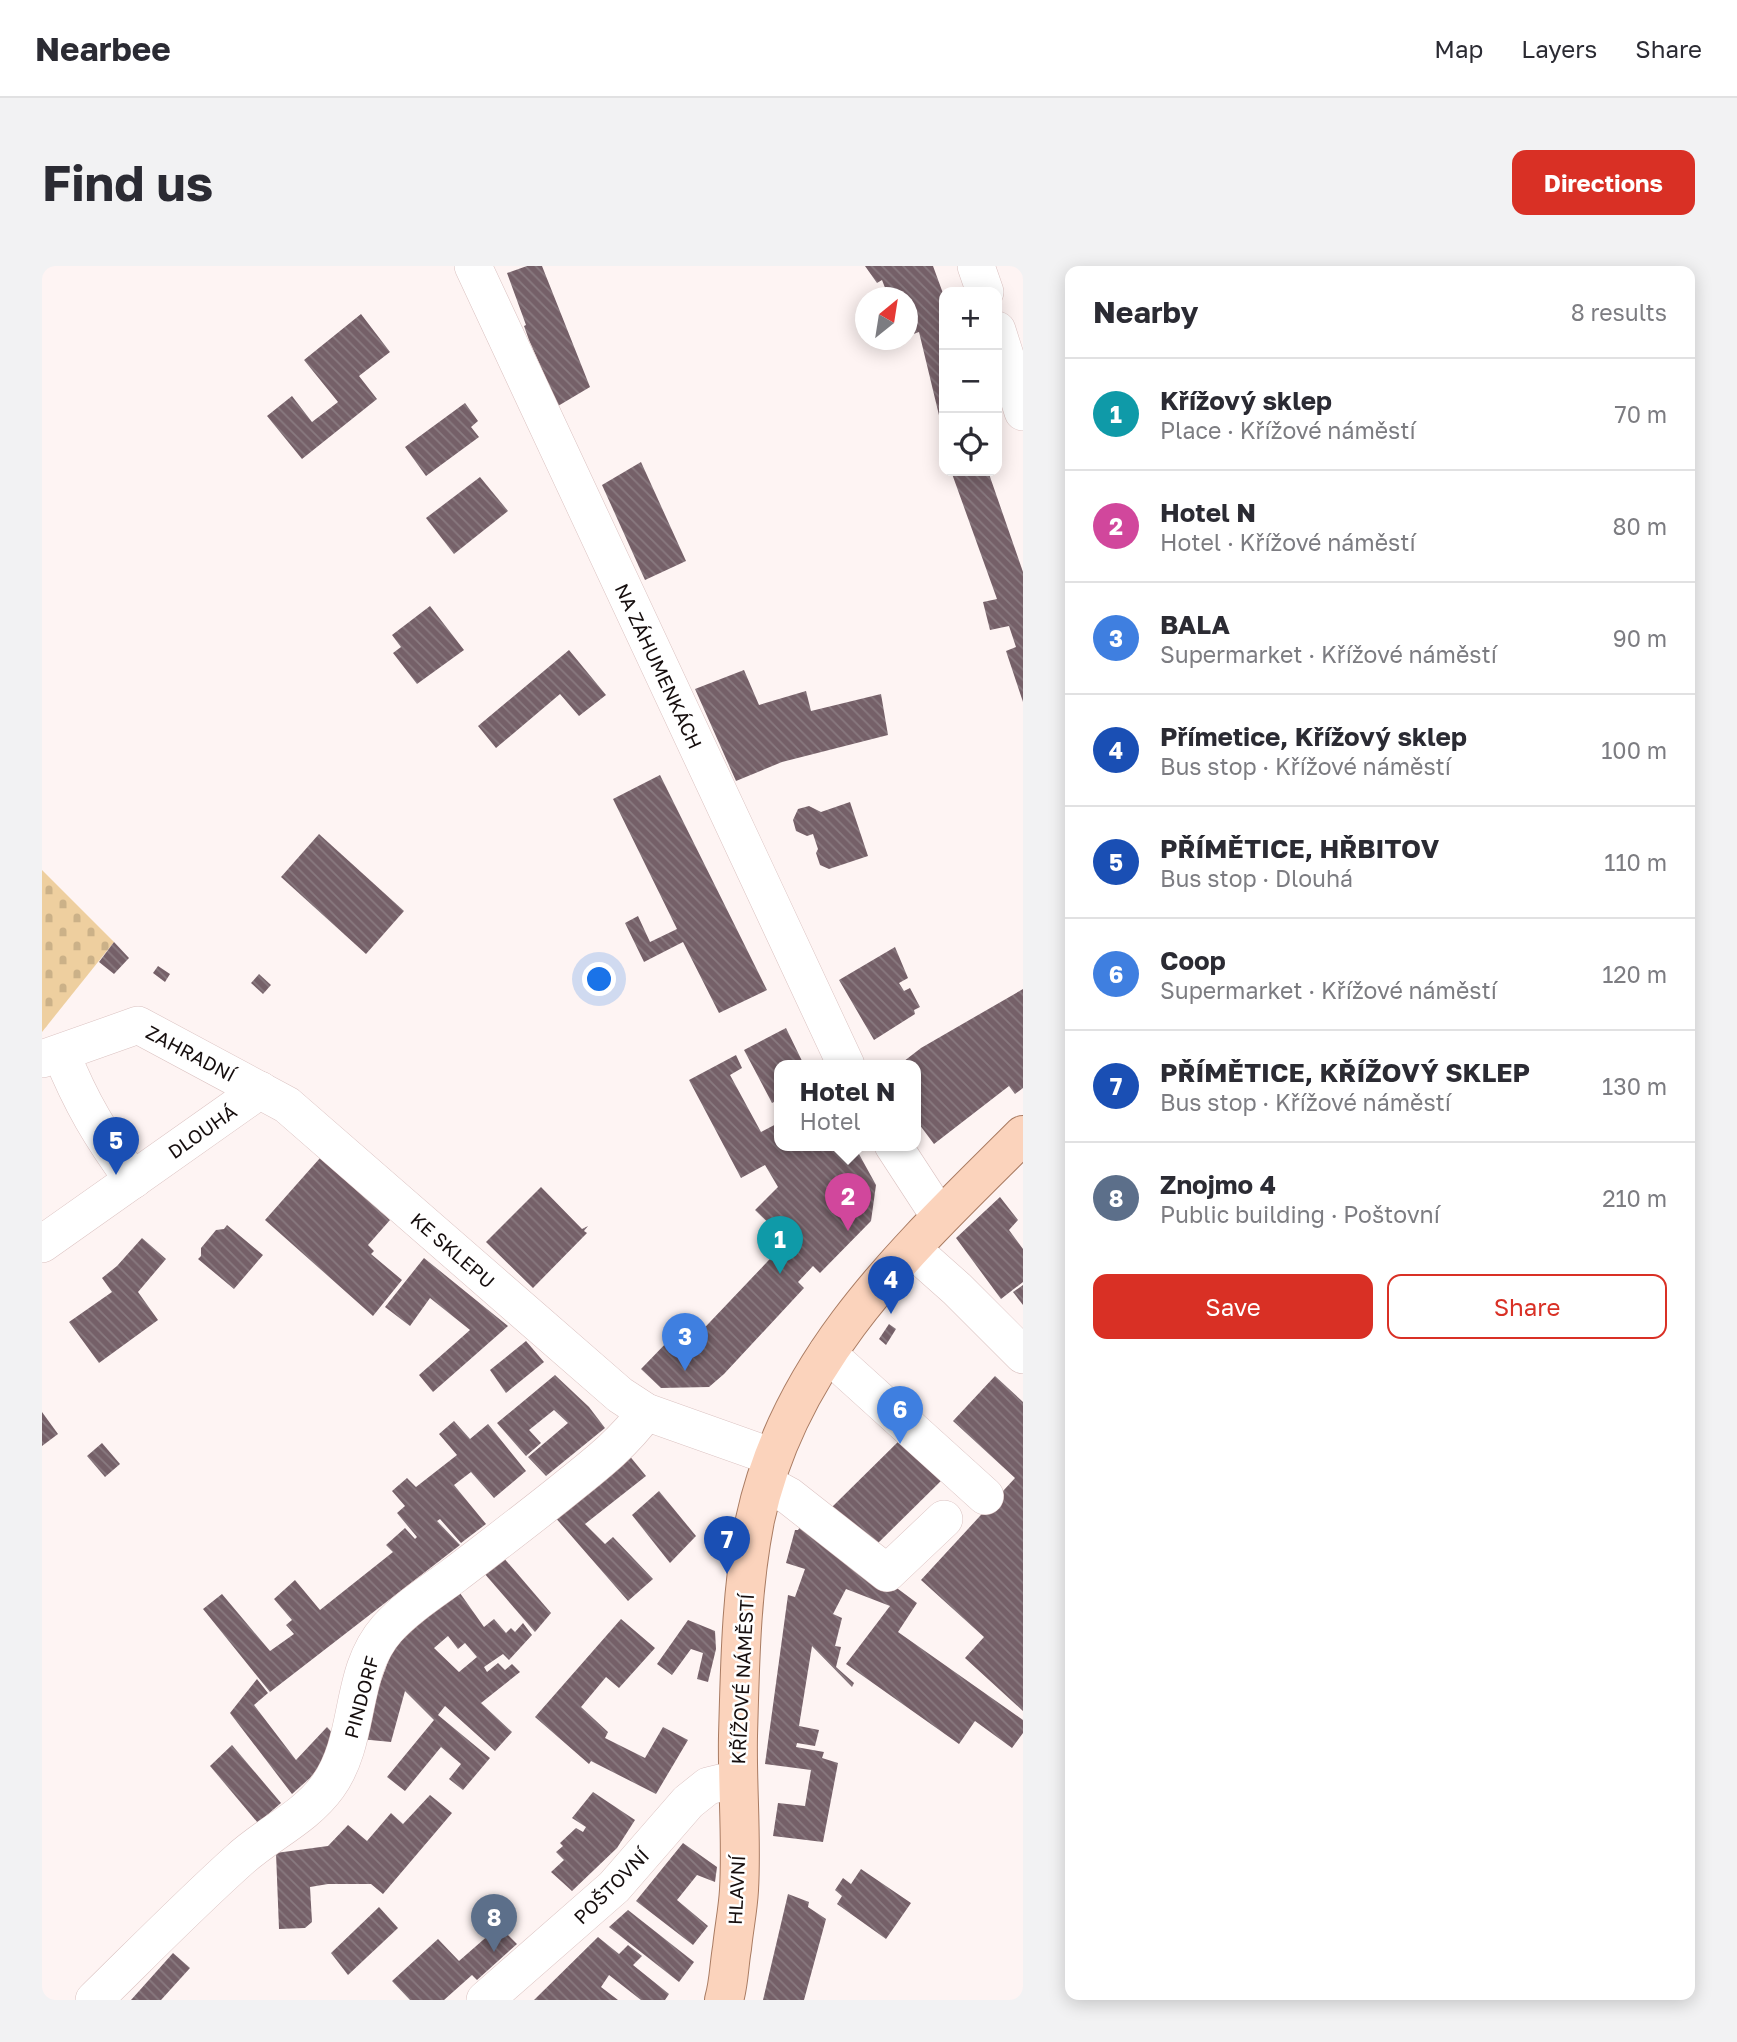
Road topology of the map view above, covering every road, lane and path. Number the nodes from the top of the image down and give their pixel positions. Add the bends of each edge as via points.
1 (473, 266) edge
2 (976, 266) edge
3 (983, 287) edge
4 (1002, 346) edge
5 (1023, 412) edge
6 (51, 1056) edge
7 (844, 1060) edge
8 (260, 1090) junction
9 (1023, 1135) edge
10 (897, 1151) edge
11 (133, 1180) junction
12 (940, 1217) junction
13 (42, 1244) edge
14 (912, 1249) junction
15 (827, 1353) junction
16 (1023, 1355) edge
17 (646, 1412) junction
18 (769, 1470) junction
19 (985, 1496) dead end
20 (944, 1519) dead end
21 (737, 1779) junction
22 (94, 2000) edge
23 (485, 2000) edge
24 (724, 2000) edge

1 - 7 street, NA ZÁHUMENKÁCH
2 - 3 street
4 - 5 street
6 - 8 street, ZAHRADNÍ via 138,1025
6 - 11 street
8 - 11 street, DLOUHÁ
8 - 17 street, KE SKLEPU via 287,1105 620,1395
9 - 12 main road, KŘÍŽOVÉ NÁMĚSTÍ
10 - 12 street
11 - 13 street, DLOUHÁ
12 - 14 main road, KŘÍŽOVÉ NÁMĚSTÍ
14 - 15 main road, KŘÍŽOVÉ NÁMĚSTÍ
14 - 16 street
15 - 18 main road, KŘÍŽOVÉ NÁMĚSTÍ via 794,1406
15 - 19 street
17 - 18 street
17 - 22 street, PINDORF via 613,1450 387,1629 364,1670 349,1742 328,1786 311,1805 241,1858
18 - 20 street via 789,1496 887,1573
18 - 21 main road, KŘÍŽOVÉ NÁMĚSTÍ via 747,1573
21 - 23 street, POŠTOVNÍ via 708,1786 688,1802 614,1887
21 - 24 main road, HLAVNÍ via 739,1889

